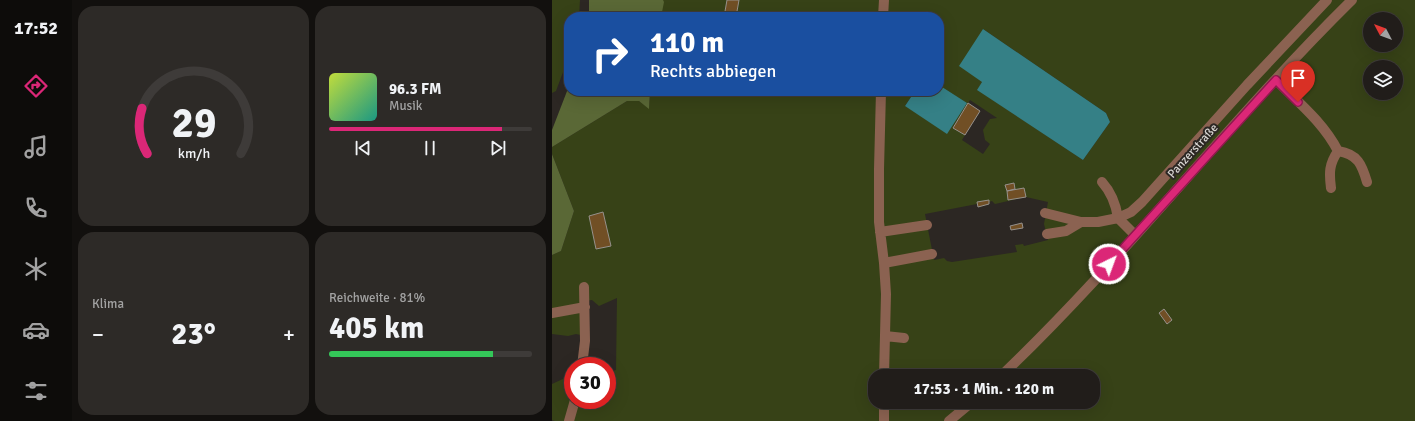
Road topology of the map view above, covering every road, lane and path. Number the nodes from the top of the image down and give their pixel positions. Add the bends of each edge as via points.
1 (884, 0) edge
2 (1327, 0) edge
3 (1352, 0) edge
4 (883, 12) edge
5 (1276, 80) junction
6 (881, 96) edge
7 (1338, 151) junction
8 (1102, 182) dead end
9 (1367, 182) dead end
10 (1331, 188) dead end
11 (1045, 213) dead end
12 (1118, 218) junction
13 (1081, 222) junction
14 (926, 225) dead end
15 (879, 227) junction
16 (1047, 234) dead end
17 (1136, 235) junction
18 (932, 254) dead end
19 (884, 263) junction
20 (584, 287) dead end
21 (585, 307) junction
22 (552, 312) edge
23 (885, 336) junction
24 (904, 338) dead end
25 (583, 357) edge
26 (884, 369) edge
27 (1008, 369) edge
28 (572, 409) edge
29 (884, 409) edge
30 (964, 409) edge
31 (569, 421) edge
32 (884, 421) edge
33 (949, 421) edge

1 - 4 street
2 - 12 street via 1142,202 1131,212
3 - 5 street, Panzerstraße
5 - 7 street via 1319,122
5 - 17 street, Panzerstraße
6 - 15 street
7 - 9 street via 1356,158 1363,167
7 - 10 street via 1330,164
8 - 12 street via 1108,189
11 - 13 street
12 - 13 street
12 - 17 street
13 - 16 street via 1066,231
14 - 15 street
15 - 19 street
17 - 27 street, Panzerstraße
18 - 19 street
19 - 23 street
20 - 21 street
21 - 22 street
21 - 25 street
23 - 24 street
23 - 26 street
28 - 31 street
29 - 32 street
30 - 33 street

